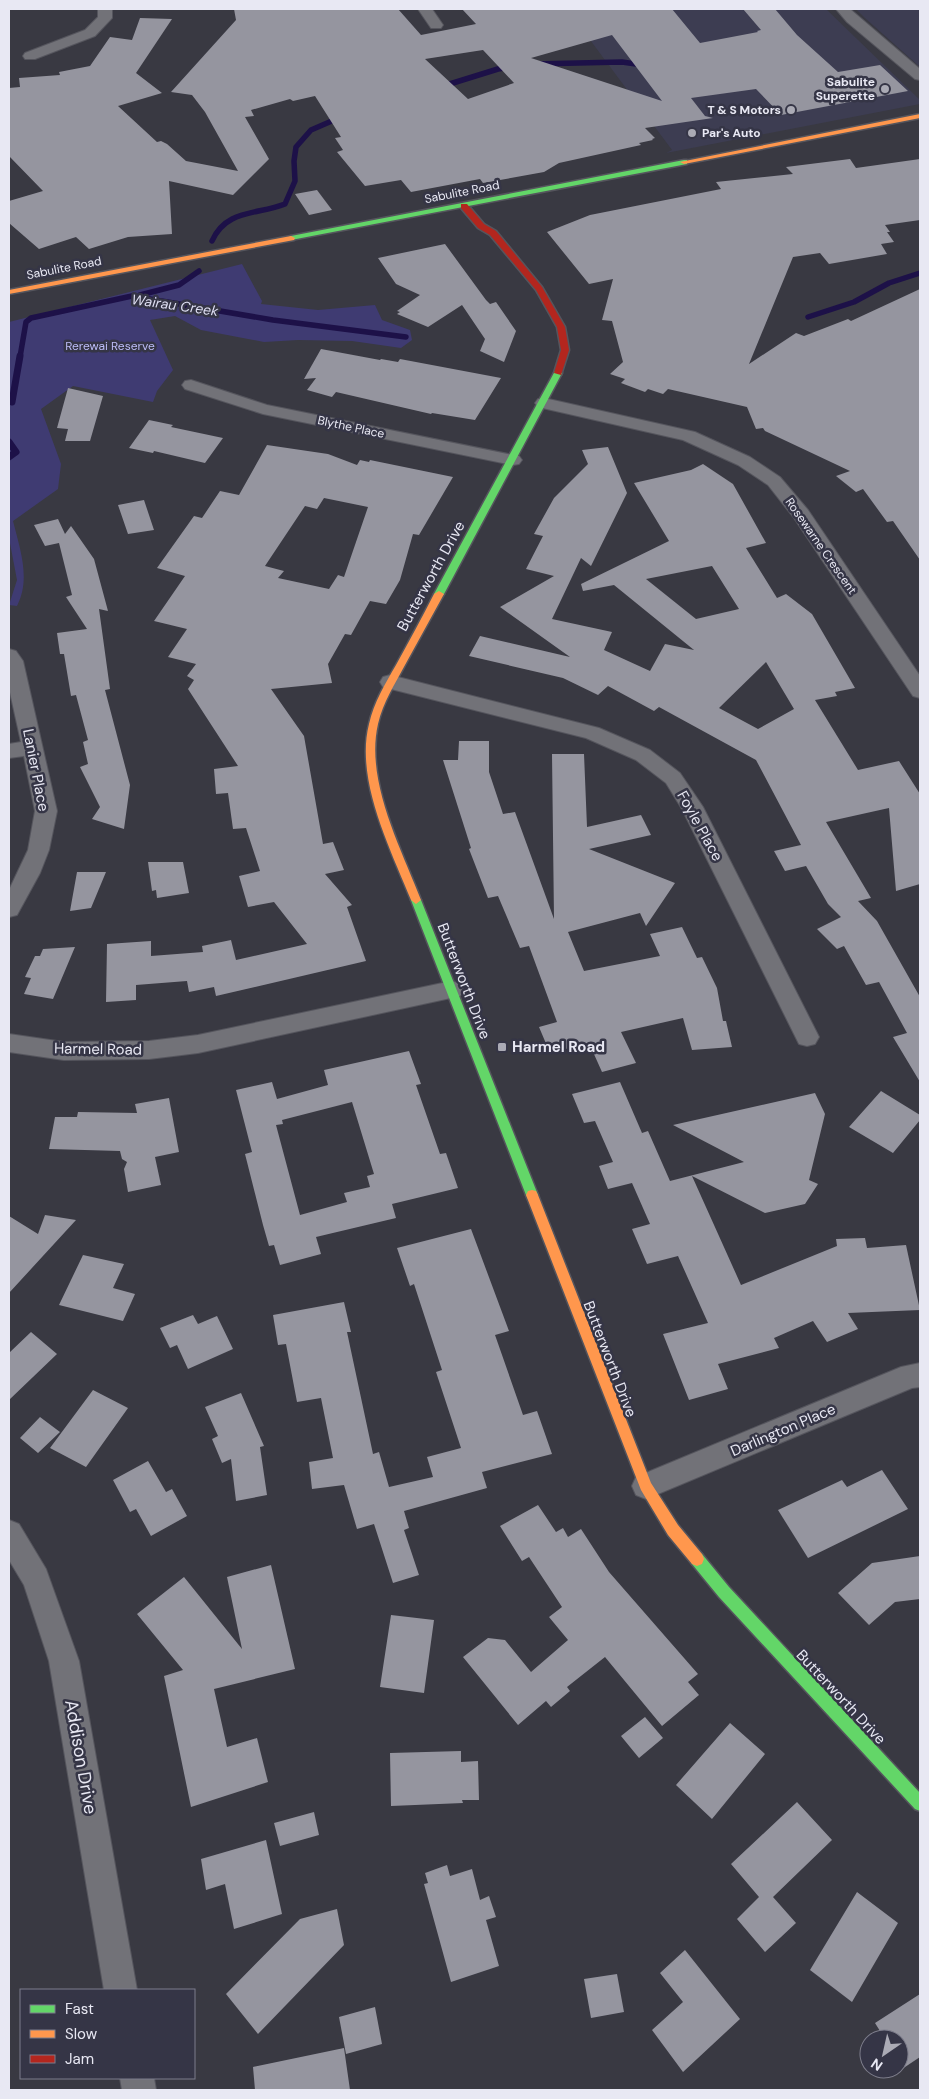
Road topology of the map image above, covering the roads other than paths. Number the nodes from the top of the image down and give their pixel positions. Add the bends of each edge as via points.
1 (105, 9) edge
2 (426, 9) edge
3 (843, 9) edge
4 (436, 25) dead end
5 (30, 56) dead end
6 (920, 76) edge
7 (920, 116) edge
8 (464, 206) junction
9 (485, 210) junction
10 (493, 233) junction
11 (9, 292) edge
12 (190, 385) dead end
13 (544, 403) junction
14 (513, 460) junction
15 (9, 656) edge
16 (390, 682) junction
17 (920, 691) edge
18 (33, 748) junction
19 (9, 751) edge
20 (9, 908) edge
21 (452, 990) junction
22 (807, 1037) dead end
23 (9, 1043) edge
24 (920, 1375) edge
25 (646, 1486) junction
26 (9, 1534) edge
27 (920, 1804) edge
28 (121, 1989) edge

1 - 5 street via 105,18 90,34
2 - 4 street
3 - 6 street
7 - 9 street, Sabulite Road
8 - 9 street, Sabulite Road
8 - 10 street, Butterworth Drive via 481,226
8 - 11 street, Sabulite Road
9 - 10 street, Butterworth Drive via 494,223
10 - 13 street, Butterworth Drive via 540,289 561,327 565,350 561,368
12 - 14 street, Blythe Place via 263,409
13 - 14 street, Butterworth Drive
13 - 17 street, Rosewarne Crescent via 689,436 744,461 774,481 801,514
14 - 16 street, Butterworth Drive
15 - 18 street, Lanier Place via 13,660
16 - 21 street, Butterworth Drive via 375,716 371,751 374,783
16 - 22 street, Foyle Place via 592,733 643,754 673,778 692,807
18 - 19 street
18 - 20 street, Lanier Place via 46,810 45,828 40,850
21 - 23 street, Harmel Road via 198,1044 149,1050 64,1051
21 - 25 street, Butterworth Drive
24 - 25 street, Darlington Place
25 - 27 street, Butterworth Drive via 673,1530 724,1592
26 - 28 street, Addison Drive via 36,1579 64,1661

